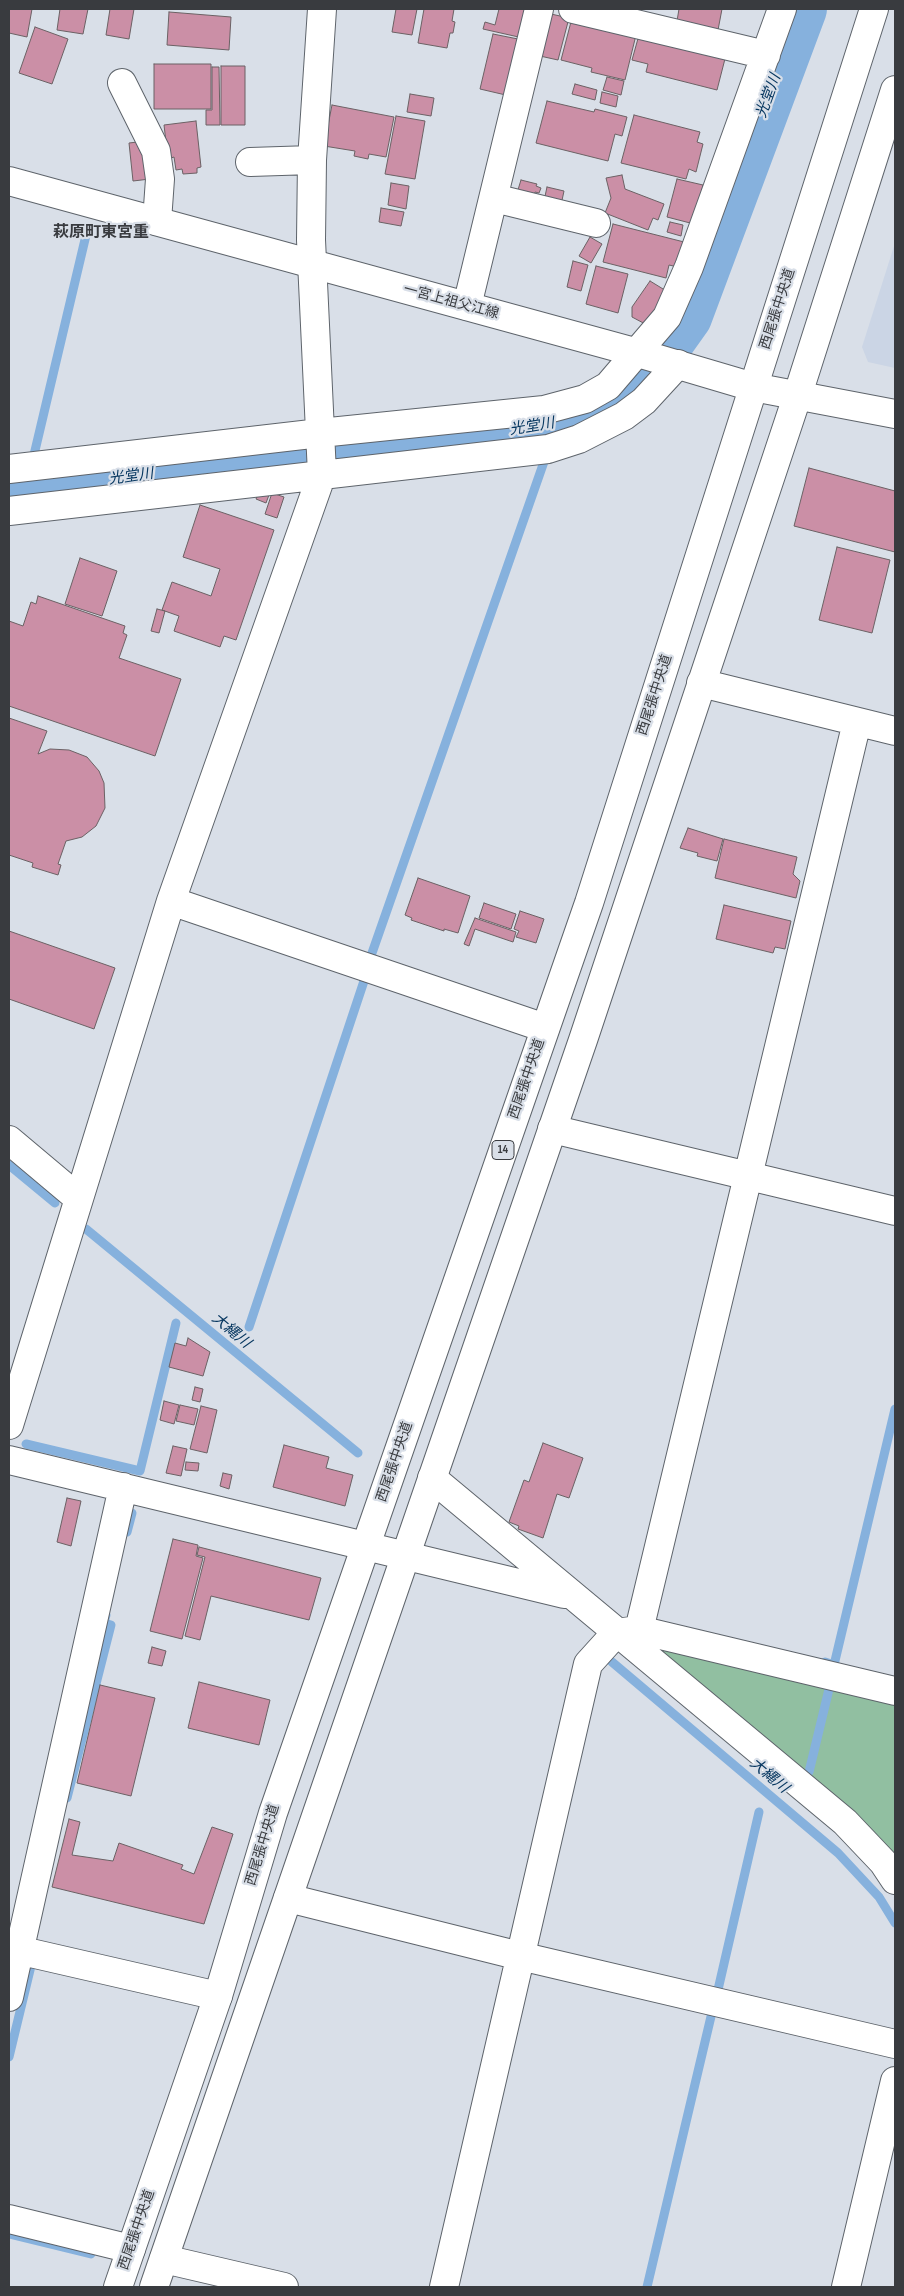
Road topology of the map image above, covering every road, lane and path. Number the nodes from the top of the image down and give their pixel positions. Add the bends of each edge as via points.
1 (322, 9) edge
2 (539, 9) edge
3 (573, 9) edge
4 (782, 9) edge
5 (874, 9) edge
6 (766, 55) junction
7 (122, 83) dead end
8 (895, 90) edge
9 (312, 160) junction
10 (250, 162) dead end
11 (9, 181) edge
12 (494, 198) junction
13 (157, 221) junction
14 (596, 223) dead end
15 (312, 264) junction
16 (467, 306) junction
17 (641, 354) junction
18 (674, 364) junction
19 (753, 387) junction
20 (798, 394) junction
21 (895, 414) edge
22 (320, 435) junction
23 (9, 469) edge
24 (322, 471) junction
25 (9, 511) edge
26 (701, 683) junction
27 (857, 722) junction
28 (895, 731) edge
29 (171, 901) junction
30 (545, 1028) junction
31 (552, 1129) junction
32 (9, 1140) edge
33 (748, 1176) junction
34 (78, 1198) junction
35 (895, 1211) edge
36 (9, 1424) edge
37 (9, 1460) edge
38 (432, 1478) junction
39 (123, 1487) junction
40 (365, 1545) junction
41 (406, 1557) junction
42 (570, 1595) junction
43 (627, 1632) junction
44 (895, 1690) edge
45 (895, 1880) edge
46 (288, 1898) junction
47 (14, 1949) edge
48 (520, 1956) junction
49 (218, 1996) junction
50 (9, 1997) edge
51 (895, 2044) edge
52 (895, 2081) edge
53 (9, 2219) edge
54 (130, 2249) junction
55 (164, 2259) junction
56 (118, 2287) edge
57 (154, 2287) edge
58 (284, 2287) edge
59 (444, 2287) edge
60 (846, 2287) edge

1 - 9 street
2 - 12 street
3 - 6 street
4 - 6 street
5 - 19 street, 西尾張中央道 / 14
6 - 17 street via 689,267 667,317
7 - 13 street via 156,151 160,179
8 - 20 street
9 - 10 street
9 - 15 street
11 - 13 street, 一宮上祖父江線
12 - 14 street
12 - 16 street
13 - 15 street, 一宮上祖父江線
15 - 16 street, 一宮上祖父江線
15 - 22 street
16 - 17 street, 一宮上祖父江線
17 - 18 street, 一宮上祖父江線
17 - 22 street via 608,386 585,399 544,410
18 - 19 street, 一宮上祖父江線
18 - 24 street via 644,401 624,416 579,439 548,449
19 - 20 street, 一宮上祖父江線
19 - 30 street, 西尾張中央道 / 14 via 589,902
20 - 21 street, 一宮上祖父江線
20 - 26 street
22 - 23 street
22 - 24 street
24 - 25 street
24 - 29 street
26 - 27 street
26 - 31 street
27 - 28 street
27 - 33 street
29 - 30 street
29 - 34 street
30 - 40 street, 西尾張中央道 / 14
31 - 33 street
31 - 38 street
32 - 34 street
33 - 35 street
33 - 43 street
34 - 36 street
37 - 39 street
38 - 41 street
38 - 42 street
39 - 40 street
39 - 47 street
40 - 41 street
40 - 49 street, 西尾張中央道 / 14 via 272,1813
41 - 42 street
41 - 46 street
42 - 43 street
43 - 44 street
43 - 45 street via 845,1822 883,1862
43 - 48 street via 588,1664
46 - 48 street
46 - 55 street
47 - 49 street
47 - 50 street
48 - 51 street
48 - 59 street
49 - 54 street, 西尾張中央道 / 14
52 - 60 street
53 - 54 street
54 - 56 street, 西尾張中央道 / 14
55 - 57 street
55 - 58 street

